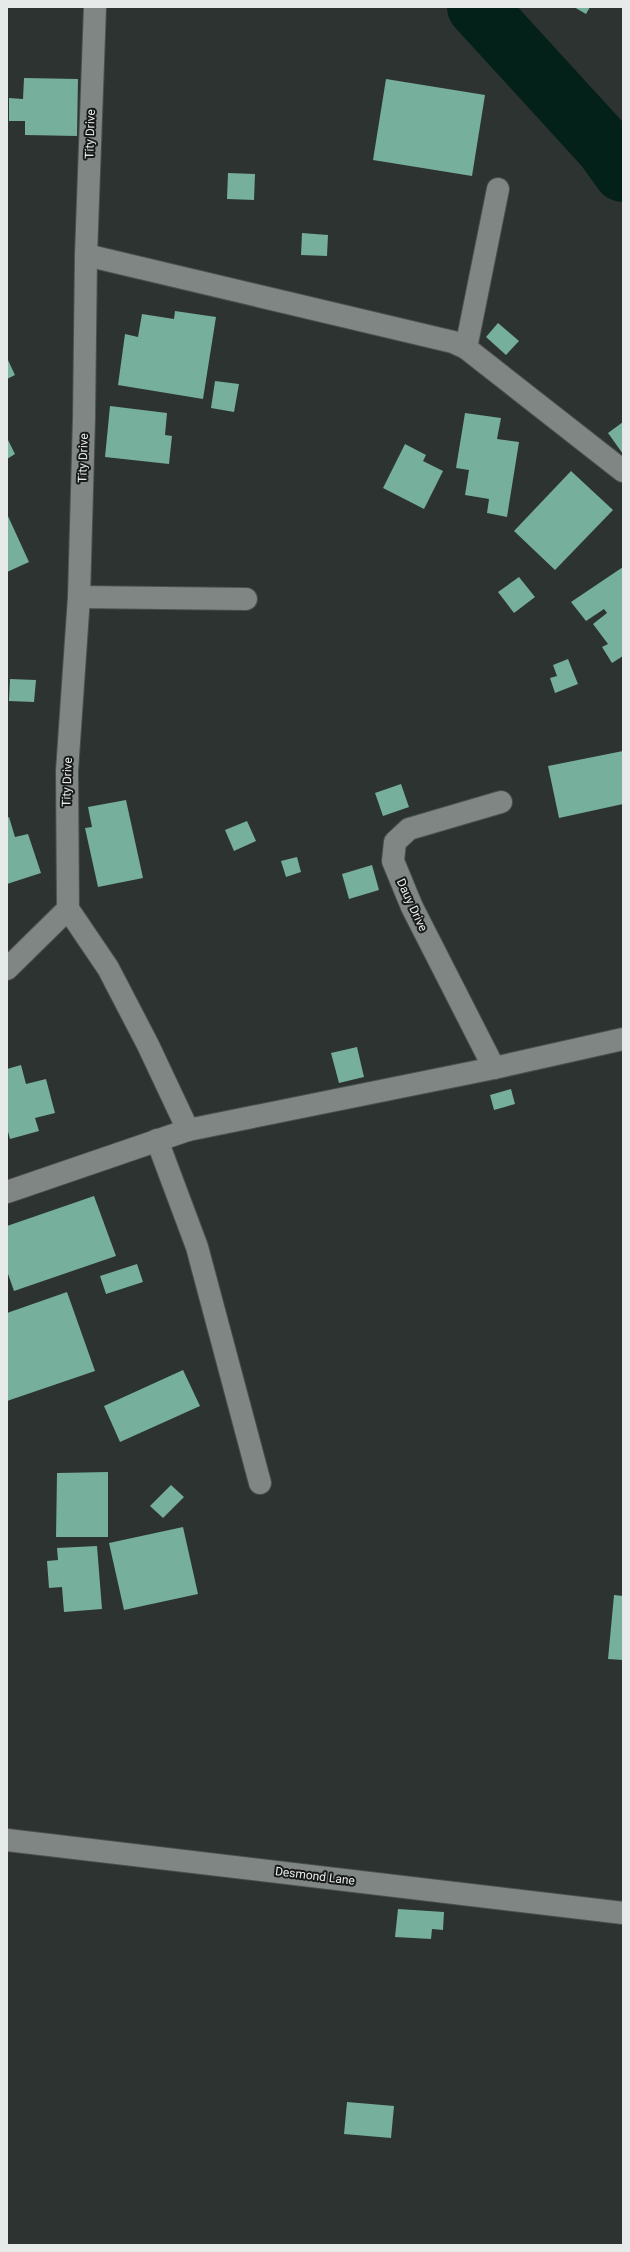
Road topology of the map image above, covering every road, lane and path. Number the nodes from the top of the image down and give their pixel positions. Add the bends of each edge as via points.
1 (95, 7) edge
2 (498, 189) dead end
3 (86, 255) junction
4 (466, 348) junction
5 (623, 471) edge
6 (79, 597) junction
7 (246, 599) dead end
8 (501, 802) dead end
9 (68, 909) junction
10 (7, 969) edge
11 (623, 1039) edge
12 (494, 1068) junction
13 (188, 1130) junction
14 (157, 1140) junction
15 (7, 1192) edge
16 (260, 1483) dead end
17 (7, 1840) edge
18 (623, 1913) edge

1 - 3 street, Tity Drive
2 - 4 street
3 - 4 street via 453,342
3 - 6 street, Tity Drive
4 - 5 street
6 - 7 street
6 - 9 street, Tity Drive via 67,771
8 - 12 street, Dauy Drive via 409,829 395,842 393,861 412,908
9 - 10 street
9 - 13 street via 108,968
11 - 12 street
12 - 13 street
13 - 14 street
14 - 15 street
14 - 16 street via 197,1247
17 - 18 street, Desmond Lane

